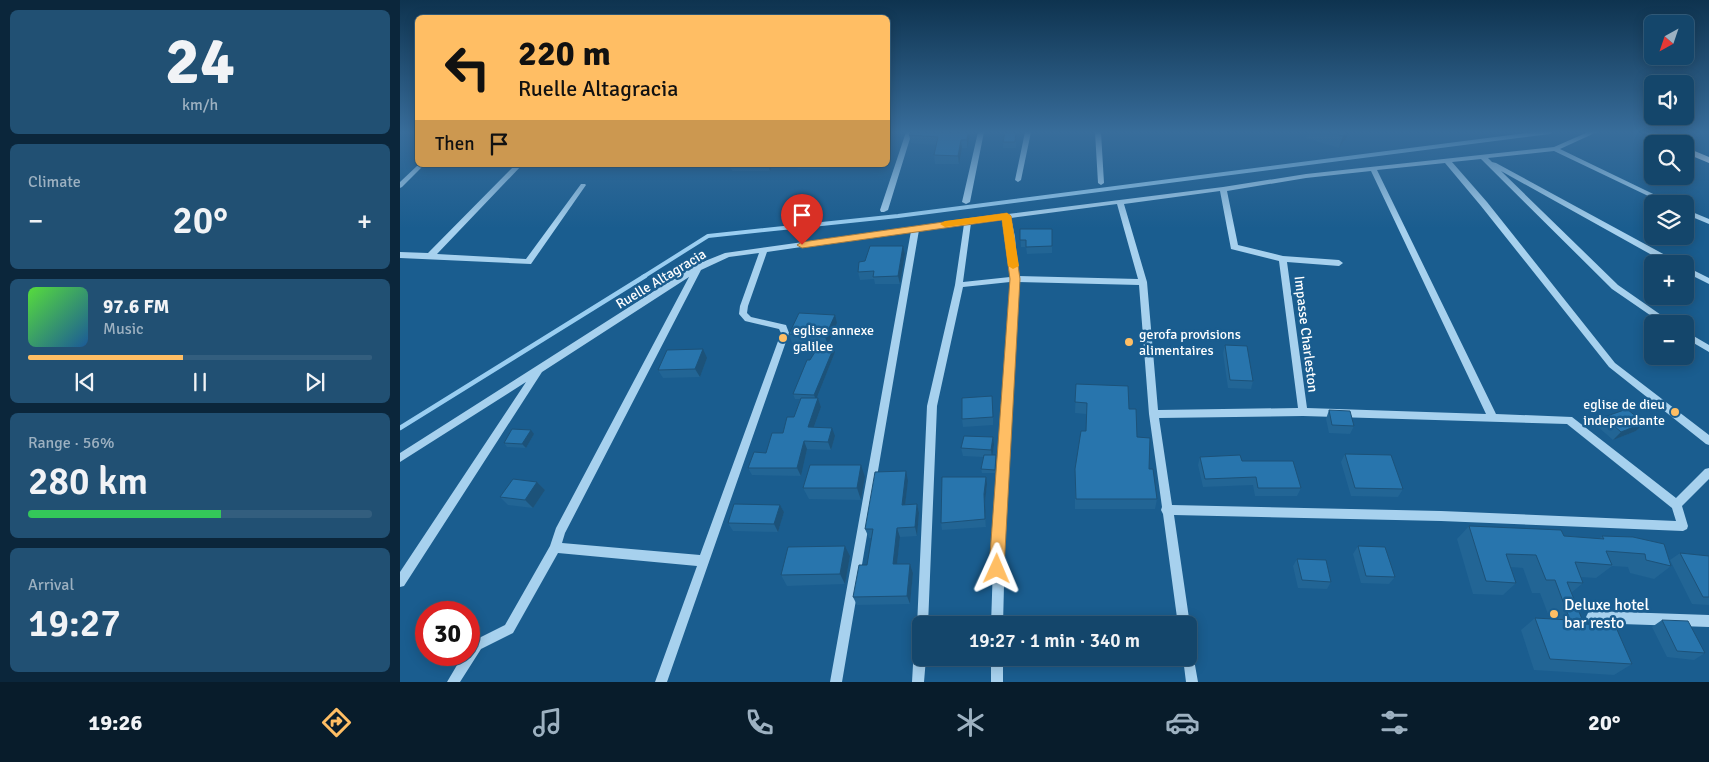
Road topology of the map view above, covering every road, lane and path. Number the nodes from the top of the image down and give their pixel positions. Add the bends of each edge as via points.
1 (899, 164) edge
2 (974, 164) edge
3 (1021, 164) edge
4 (1100, 164) edge
5 (1428, 164) edge
6 (1450, 164) edge
7 (1489, 164) edge
8 (1493, 164) edge
9 (1586, 164) edge
10 (418, 167) edge
11 (517, 167) edge
12 (1373, 169) junction
13 (1018, 180) dead end
14 (1101, 183) dead end
15 (583, 185) dead end
16 (400, 186) edge
17 (1223, 189) junction
18 (1652, 195) edge
19 (1120, 201) junction
20 (966, 202) dead end
21 (884, 210) dead end
22 (1694, 214) edge
23 (1007, 216) junction
24 (968, 221) junction
25 (1709, 222) edge
26 (915, 229) junction
27 (764, 250) junction
28 (400, 255) edge
29 (1659, 255) edge
30 (430, 256) junction
31 (1283, 259) junction
32 (1339, 263) dead end
33 (698, 267) junction
34 (1694, 274) edge
35 (1015, 279) junction
36 (1709, 281) edge
37 (1143, 282) junction
38 (959, 285) junction
39 (1657, 315) edge
40 (1694, 340) edge
41 (1709, 349) edge
42 (541, 368) junction
43 (1303, 412) junction
44 (1154, 414) junction
45 (1493, 418) junction
46 (1709, 441) edge
47 (400, 458) edge
48 (1709, 472) edge
49 (1676, 505) junction
50 (1166, 510) junction
51 (555, 548) junction
52 (704, 561) junction
53 (400, 582) edge
54 (922, 616) edge
55 (997, 616) edge
56 (1183, 616) edge
57 (1592, 617) dead end
58 (1709, 622) edge
59 (919, 666) edge
60 (997, 666) edge
61 (1190, 666) edge
62 (453, 682) edge
63 (661, 682) edge
64 (836, 682) edge
65 (918, 682) edge
66 (997, 682) edge
67 (1192, 682) edge

1 - 21 street
2 - 20 street
3 - 13 street
4 - 14 street
5 - 12 street, Ruelle Altagracia
6 - 46 street via 1612,365
7 - 39 street via 1615,287
8 - 29 street
9 - 18 street
10 - 16 street
11 - 30 street
12 - 17 street, Ruelle Altagracia
12 - 45 street
15 - 30 street via 528,262
17 - 19 street, Ruelle Altagracia
17 - 31 street via 1234,247
19 - 23 street, Ruelle Altagracia
19 - 37 street
22 - 25 street
23 - 24 street, Ruelle Altagracia
23 - 35 street
24 - 26 street, Ruelle Altagracia
24 - 38 street
26 - 27 street, Ruelle Altagracia
26 - 64 street
27 - 33 street, Ruelle Altagracia via 728,255
27 - 52 street via 742,314 748,319 783,327 785,333
28 - 30 street
31 - 32 street
31 - 43 street, Impasse Charleston
33 - 42 street, Ruelle Altagracia
33 - 51 street via 560,532
34 - 36 street
35 - 37 street
35 - 38 street
35 - 55 street via 997,550
37 - 44 street
38 - 54 street via 932,406
40 - 41 street
42 - 47 street, Ruelle Altagracia
42 - 53 street
43 - 44 street
43 - 45 street
44 - 50 street
45 - 49 street via 1569,420
48 - 49 street
49 - 50 street via 1683,526 1441,516
50 - 56 street
51 - 52 street
51 - 62 street via 509,629 476,645
52 - 63 street
57 - 58 street
59 - 65 street
60 - 66 street
61 - 67 street

